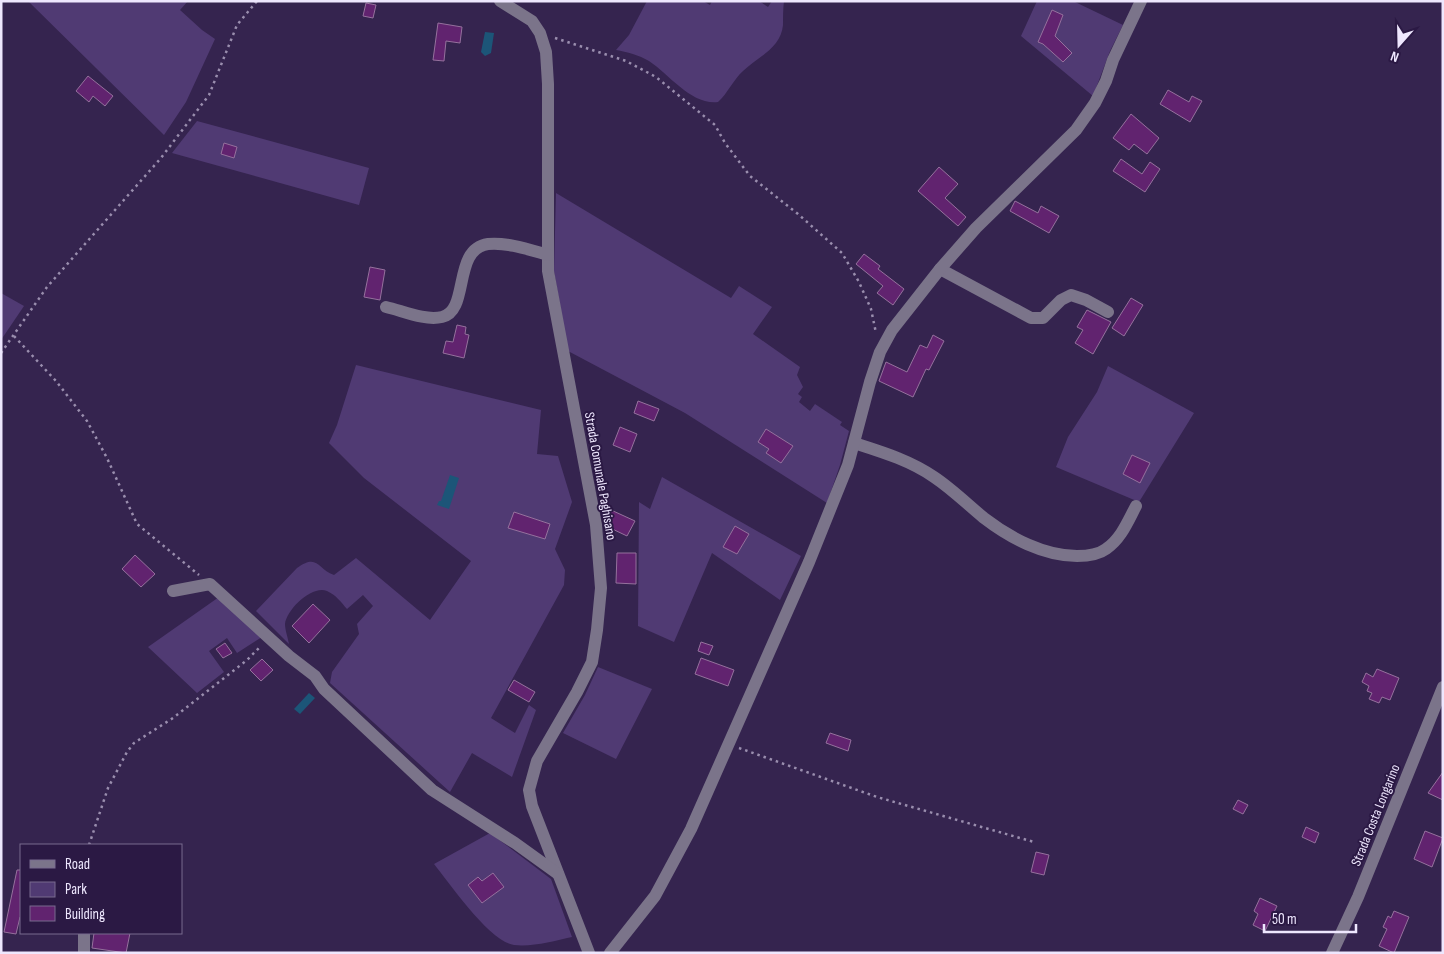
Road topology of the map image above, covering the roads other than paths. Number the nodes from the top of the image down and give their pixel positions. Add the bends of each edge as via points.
1 (500, 1) edge
2 (1141, 1) edge
3 (548, 254) junction
4 (940, 269) junction
5 (386, 307) dead end
6 (1108, 312) dead end
7 (854, 443) junction
8 (1136, 506) dead end
9 (173, 591) dead end
10 (1443, 687) edge
11 (558, 874) junction
12 (84, 934) edge
13 (84, 953) edge
14 (590, 953) edge
15 (610, 953) edge
16 (1332, 953) edge

1 - 3 street, Strada Comunale Paghisano via 532,21 546,52
2 - 4 street via 1095,103 1076,130 976,228
3 - 5 street via 502,244 484,245 468,259 454,307 445,317 433,318
3 - 11 street, Strada Comunale Paghisano via 548,271 596,525 601,588 592,662 537,761 529,790
4 - 6 street via 1031,318 1043,318 1071,295
4 - 7 street via 892,330 880,352
7 - 8 street via 910,463 945,485 1009,534 1056,554 1085,556 1105,550 1119,536
7 - 15 street via 809,562 691,829 655,896
9 - 11 street via 210,584 315,676 324,689 432,790
10 - 16 street, Strada Costa Longarino
11 - 14 street, Strada Comunale Paghisano
12 - 13 street

